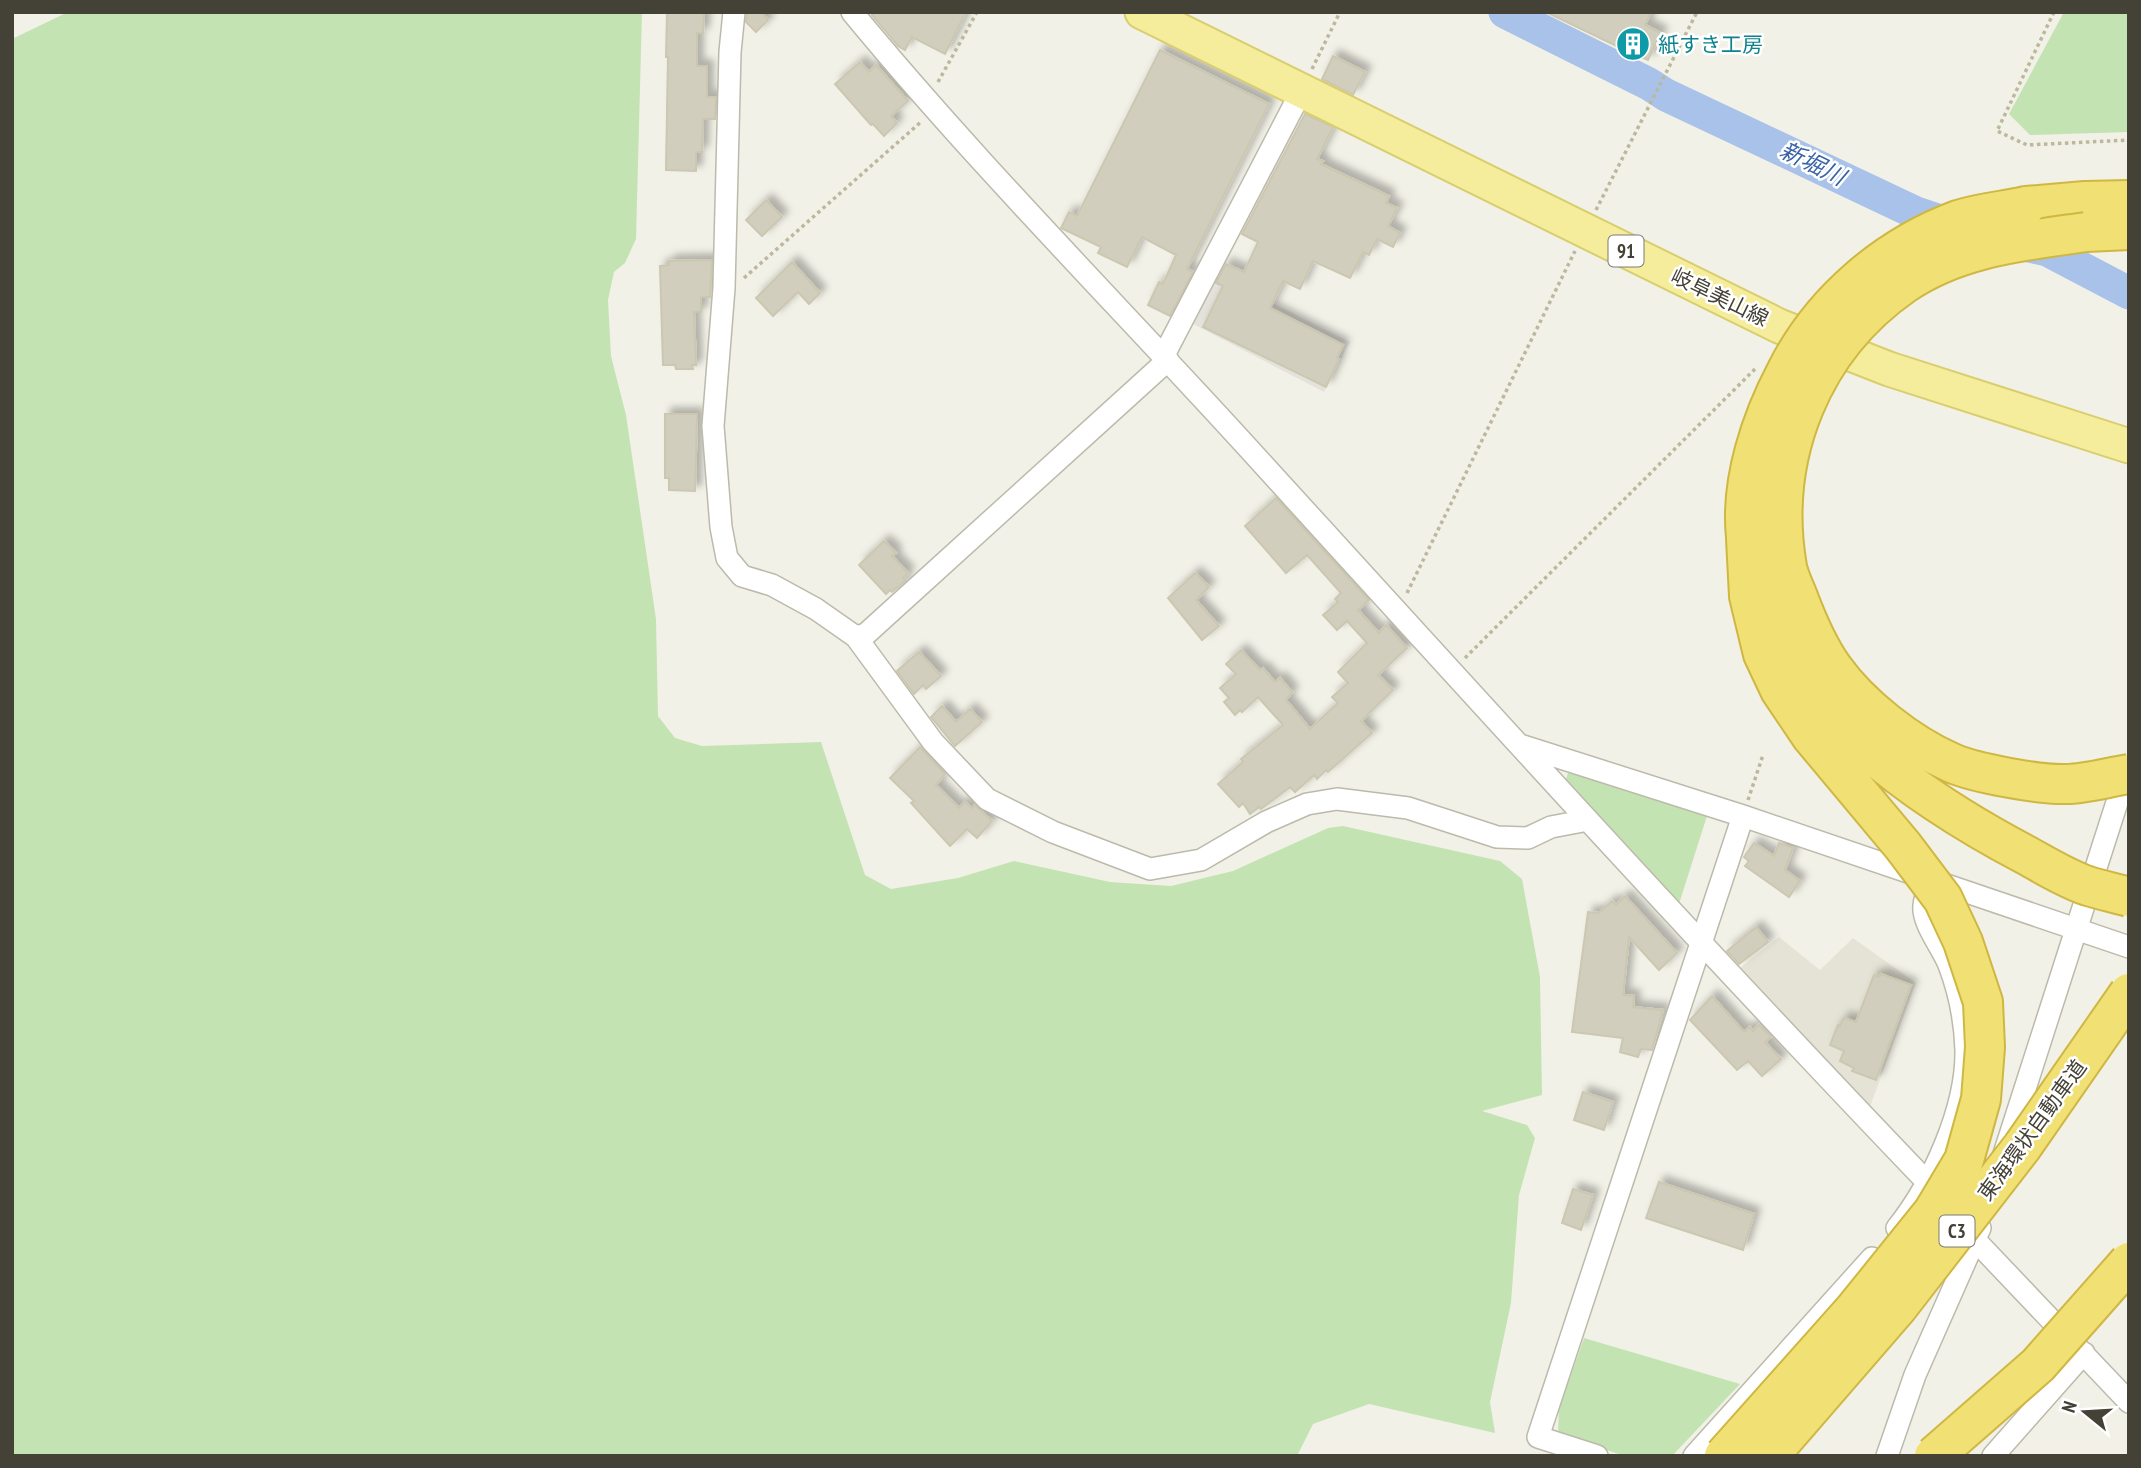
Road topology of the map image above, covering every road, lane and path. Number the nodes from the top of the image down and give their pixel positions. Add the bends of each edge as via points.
1 (734, 12) edge
2 (852, 12) edge
3 (977, 12) edge
4 (1142, 12) edge
5 (1340, 12) edge
6 (1696, 12) edge
7 (2054, 12) edge
8 (1302, 90) junction
9 (930, 106) junction
10 (2129, 141) edge
11 (2129, 200) edge
12 (2129, 230) edge
13 (1585, 232) junction
14 (724, 288) junction
15 (1779, 326) junction
16 (1166, 358) junction
17 (2129, 446) edge
18 (1746, 539) junction
19 (1398, 611) junction
20 (856, 637) junction
21 (1452, 671) junction
22 (1522, 746) junction
23 (1763, 755) dead end
24 (2129, 767) edge
25 (2129, 774) edge
26 (1743, 816) junction
27 (1588, 820) junction
28 (1932, 881) junction
29 (2129, 897) edge
30 (2076, 930) junction
31 (1702, 943) junction
32 (2129, 947) edge
33 (2129, 993) edge
34 (1927, 1182) junction
35 (1976, 1241) junction
36 (2129, 1262) edge
37 (2084, 1353) junction
38 (2129, 1402) edge
39 (1597, 1456) edge
40 (1694, 1456) edge
41 (1724, 1456) edge
42 (1769, 1456) edge
43 (1887, 1456) edge
44 (1934, 1456) edge
45 (1993, 1456) edge

1 - 14 street
2 - 9 street
3 - 9 path
4 - 8 main road, 岐阜美山線 / 91
5 - 8 path
6 - 13 path
7 - 10 path via 1997,131 2028,145
8 - 13 main road, 岐阜美山線 / 91
8 - 16 street
9 - 14 path via 742,280
9 - 16 street
11 - 18 highway, bridge via 2025,206 1960,220 1881,261 1848,288 1821,316 1774,395 1747,489
12 - 25 highway, bridge via 2086,232 1980,250 1906,283 1876,306 1848,334 1815,379 1796,426 1785,475 1784,519 1787,568 1805,618 1833,668 1908,740 1954,764 2011,778 2066,785
13 - 15 main road, 岐阜美山線 / 91
13 - 19 path
14 - 20 street via 713,426 727,558 742,576 772,585
15 - 17 main road, 岐阜美山線 / 91 via 1889,369
15 - 21 path via 1764,360
16 - 19 street
16 - 20 street via 866,635
18 - 29 highway, bridge via 1766,598 1799,664 1863,746 1982,832 2085,885
18 - 41 highway, bridge via 1749,596 1763,654 1780,690 1811,736 1943,899 1983,1002 1985,1047 1981,1099 1964,1160 1933,1212 1863,1300
19 - 21 street
20 - 27 street via 933,742 987,799 1053,832 1150,869 1201,860 1266,821 1307,804 1337,799 1409,808 1497,837 1528,838 1551,827
21 - 22 street
22 - 26 street
22 - 27 street
23 - 26 path
24 - 30 street
26 - 28 street
26 - 31 street
27 - 31 street
28 - 30 street
28 - 34 street via 1925,918 1950,967 1966,1051 1964,1081 1950,1130
30 - 32 street
30 - 35 street
31 - 34 street
31 - 39 street via 1538,1437
33 - 42 highway, 東海環状自動車道 / C3, bridge via 2022,1147 1915,1286
34 - 35 street
34 - 40 street via 1866,1266
35 - 37 street
35 - 43 street via 1915,1375
36 - 44 highway, bridge via 2038,1365
37 - 38 street
37 - 45 street

